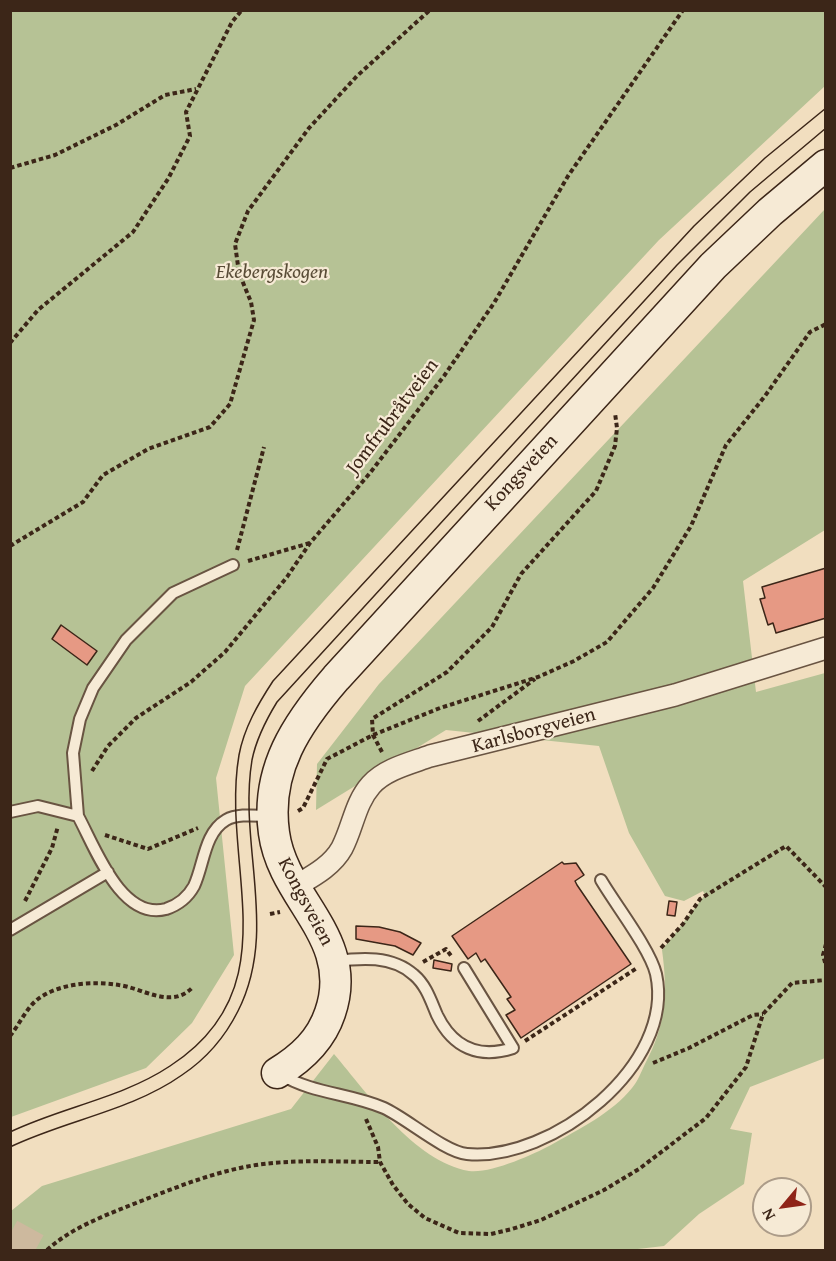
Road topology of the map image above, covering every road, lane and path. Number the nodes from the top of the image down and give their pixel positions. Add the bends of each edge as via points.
1 (242, 10) edge
2 (430, 10) edge
3 (683, 10) edge
4 (197, 89) junction
5 (825, 165) edge
6 (10, 168) edge
7 (825, 324) edge
8 (10, 343) edge
9 (614, 410) dead end
10 (264, 447) dead end
11 (310, 543) junction
12 (10, 546) edge
13 (233, 565) junction
14 (825, 648) edge
15 (538, 677) junction
16 (475, 723) dead end
17 (373, 735) junction
18 (393, 771) junction
19 (75, 797) junction
20 (62, 810) junction
21 (10, 812) edge
22 (78, 816) junction
23 (273, 816) junction
24 (220, 825) junction
25 (108, 872) junction
26 (601, 880) dead end
27 (296, 886) junction
28 (825, 887) edge
29 (22, 906) dead end
30 (10, 930) edge
31 (825, 944) edge
32 (433, 958) dead end
33 (649, 960) junction
34 (334, 961) junction
35 (426, 962) dead end
36 (433, 964) dead end
37 (459, 965) joint
38 (825, 966) edge
39 (825, 981) edge
40 (192, 987) dead end
41 (764, 1014) junction
42 (10, 1036) edge
43 (513, 1048) junction
44 (655, 1062) dead end
45 (277, 1072) joint
46 (361, 1101) junction
47 (380, 1162) junction
48 (47, 1251) edge

1 - 4 path
2 - 12 path via 357,76 309,128 248,211 235,244 238,273 254,320 230,404 210,426 148,449 103,475 83,502
3 - 11 path, Jomfrubråtveien via 568,176 494,303 444,376
4 - 6 path via 165,95 55,155
4 - 8 path via 186,112 190,136 168,179 133,232 38,310
5 - 23 main road, Kongsveien via 713,266 316,701 283,754 276,778
7 - 15 path via 810,332 726,445 691,526 653,588 607,642
9 - 17 path via 615,446 596,491 521,574 492,627 447,672 372,719
10 - 13 path
11 - 13 path
11 - 19 path, Jomfrubråtveien via 225,652 129,724 108,746
13 - 19 lane via 173,593 126,640 107,666 93,688 75,736
14 - 18 street, Karlsborgveien via 675,695 430,756
15 - 16 path
15 - 17 path via 440,708
17 - 18 path
17 - 23 path via 327,759 303,808
18 - 27 street, Karlsborgveien via 372,783 358,804 335,858
19 - 22 lane
20 - 21 lane via 38,806
20 - 22 lane
20 - 29 path via 52,848
22 - 24 path via 104,834 148,849 189,831
22 - 25 lane
23 - 24 lane via 238,817
23 - 27 main road, Kongsveien via 279,854
24 - 25 lane via 208,843 194,885 173,907 156,911 138,906 123,894
25 - 30 lane
26 - 33 lane
27 - 34 main road, Kongsveien via 323,932
28 - 33 path via 786,846 700,899
31 - 38 path
32 - 37 path via 446,949
33 - 43 path
33 - 46 lane via 656,973 658,1003 642,1054 603,1099 548,1136 501,1152 464,1154 383,1108
34 - 43 lane via 381,960 404,968 421,982 442,1024 463,1045 488,1054
34 - 45 main road, Kongsveien via 335,992 324,1028 305,1052
35 - 36 path
37 - 43 lane
39 - 41 path via 792,983
40 - 42 path via 186,994 159,998 119,985 70,984 37,999
41 - 44 path via 753,1015
41 - 47 path via 746,1066 706,1118 631,1174 541,1220 491,1234 459,1233 425,1218 408,1204
45 - 46 lane via 299,1086
46 - 47 path
47 - 48 path via 286,1163 226,1171 95,1220

